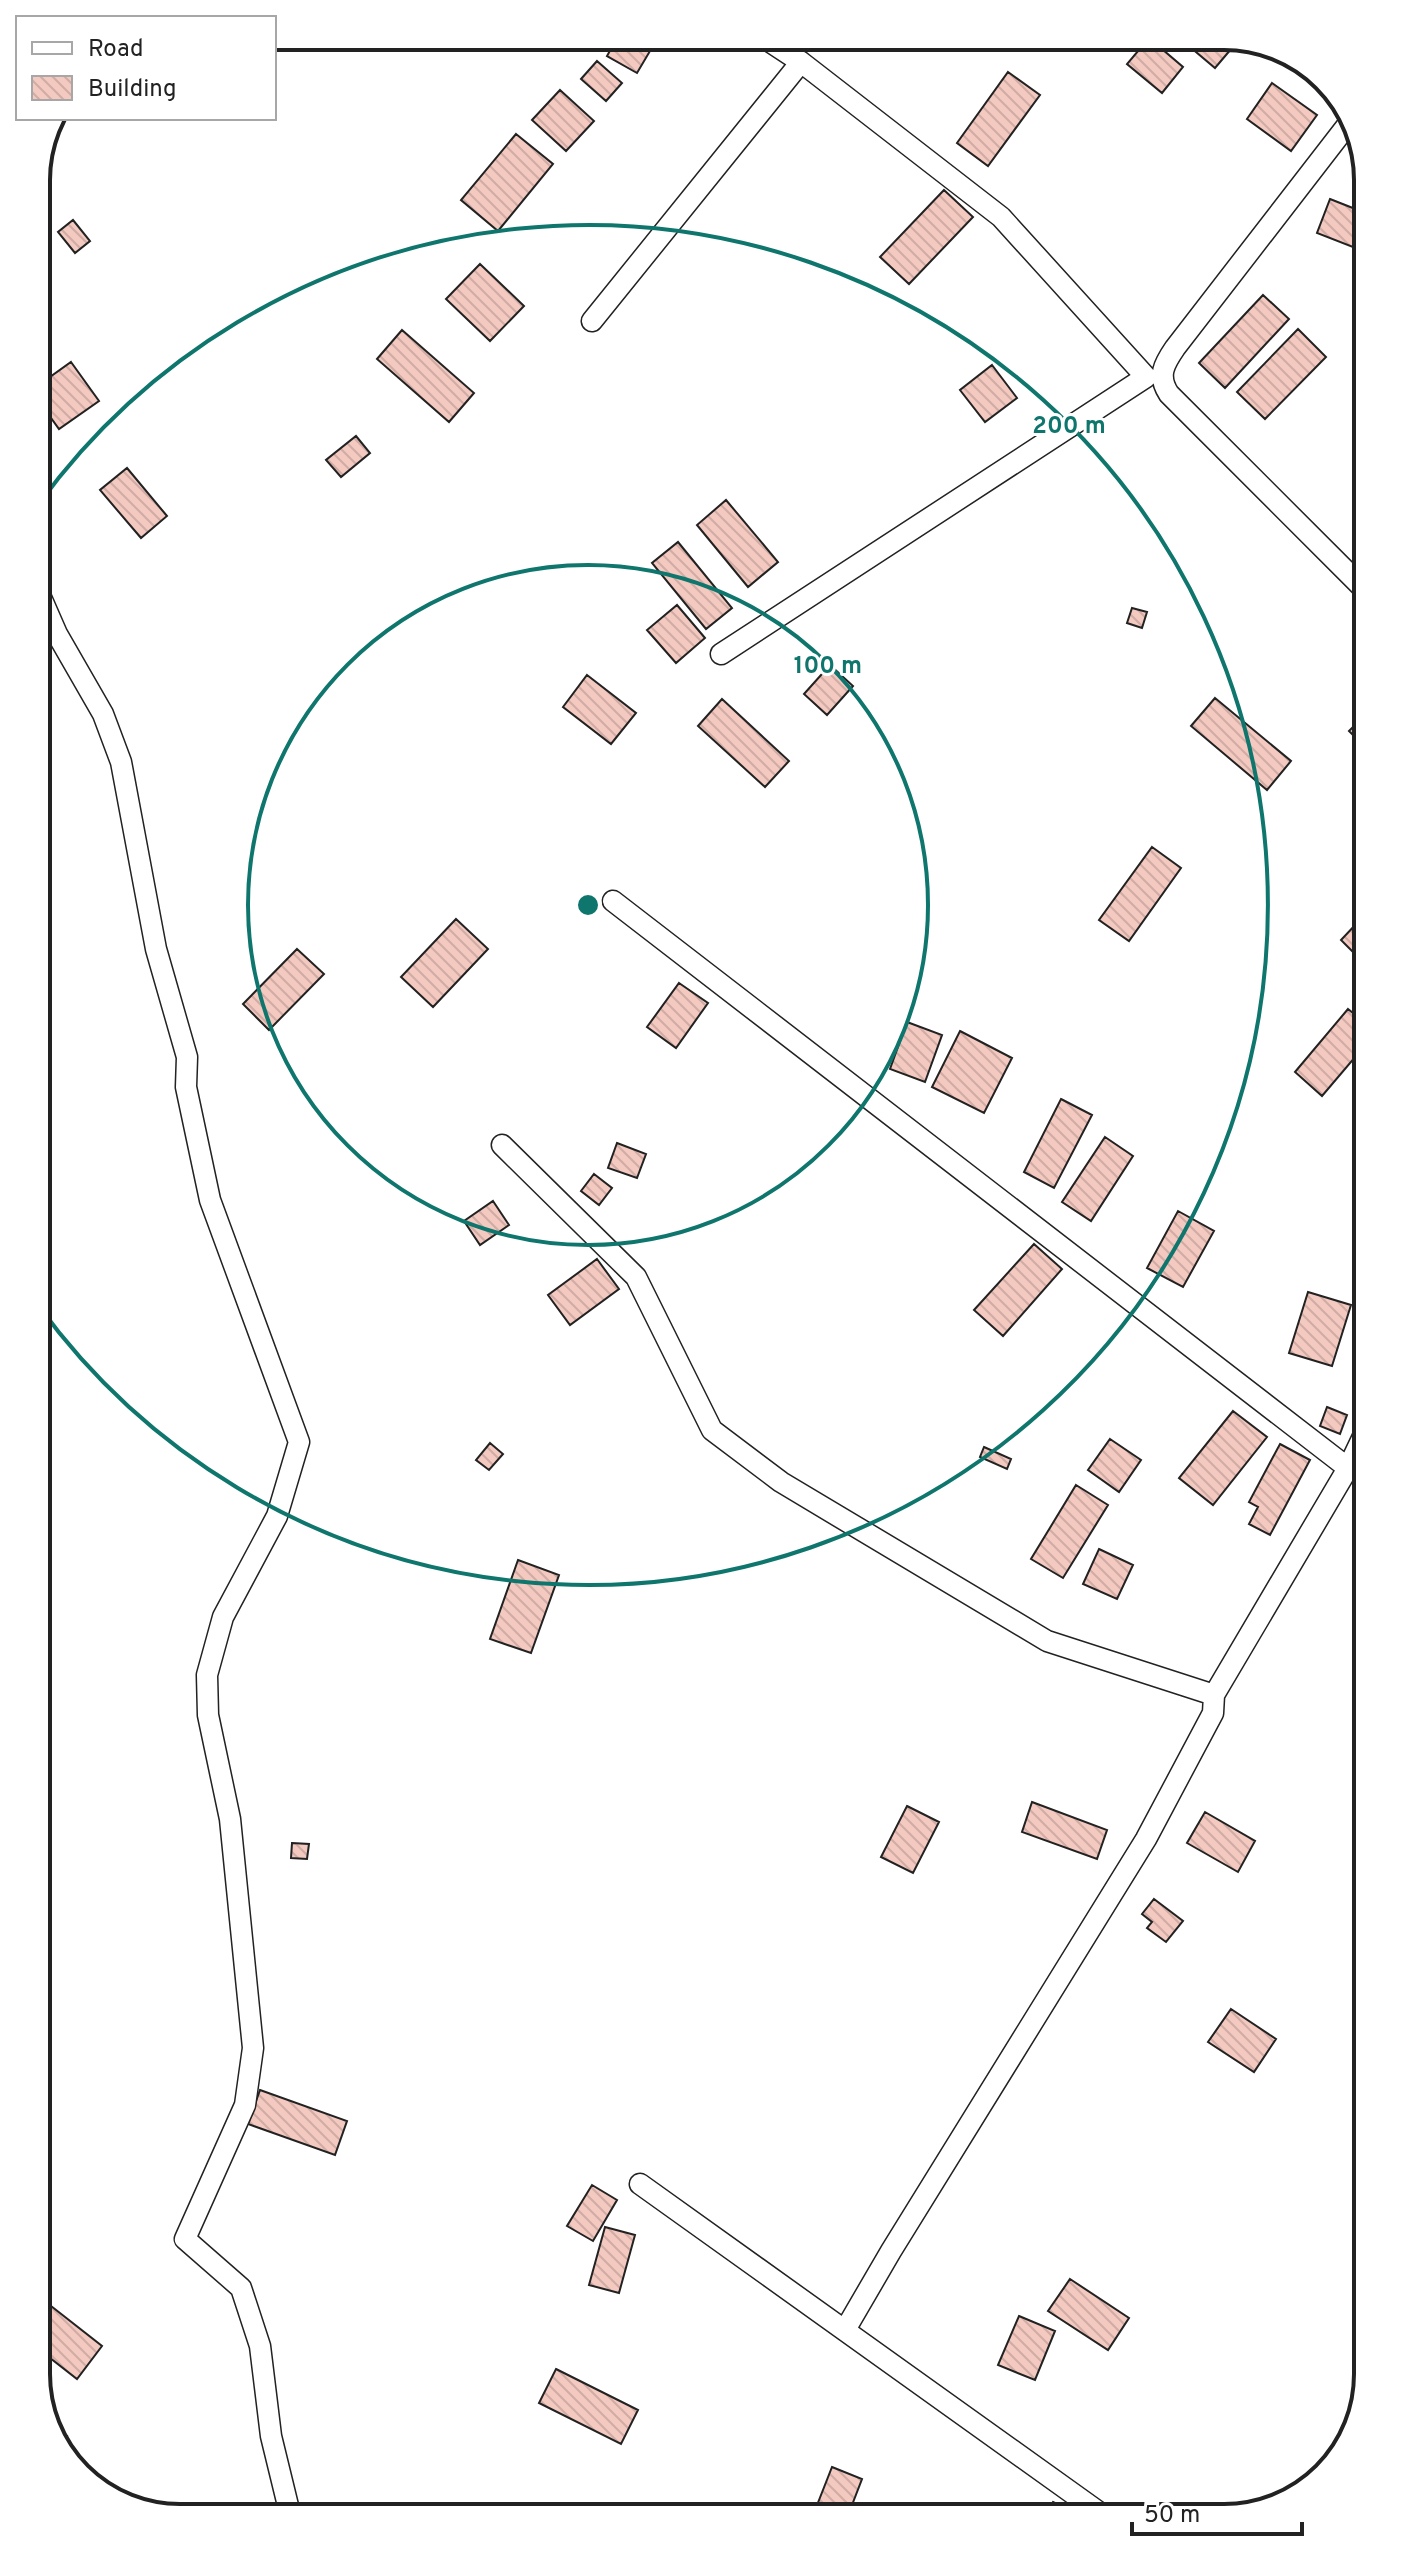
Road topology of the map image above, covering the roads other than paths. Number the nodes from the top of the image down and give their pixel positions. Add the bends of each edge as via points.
1 (783, 50) edge
2 (801, 62) junction
3 (1344, 130) edge
4 (592, 321) dead end
5 (1354, 579) edge
6 (50, 618) edge
7 (721, 654) dead end
8 (613, 901) dead end
9 (502, 1145) dead end
10 (1354, 1455) edge
11 (1348, 1468) junction
12 (1214, 1695) junction
13 (640, 2184) dead end
14 (845, 2330) junction
15 (288, 2504) edge
16 (1087, 2504) edge

1 - 2 street
2 - 4 street
2 - 7 street via 1001,217 1146,377
3 - 5 street via 1175,348 1163,367 1162,384
6 - 15 street via 103,714 121,762 156,949 187,1057 186,1087 210,1200 299,1442 277,1516 223,1617 207,1675 208,1715 230,1819 253,2048 245,2105 185,2239 241,2288 260,2346 271,2436
8 - 11 street
9 - 12 street via 636,1277 712,1430 781,1482 1047,1641
10 - 11 street
11 - 12 street
12 - 14 street via 1213,1713 1146,1839
13 - 14 street
14 - 16 street

